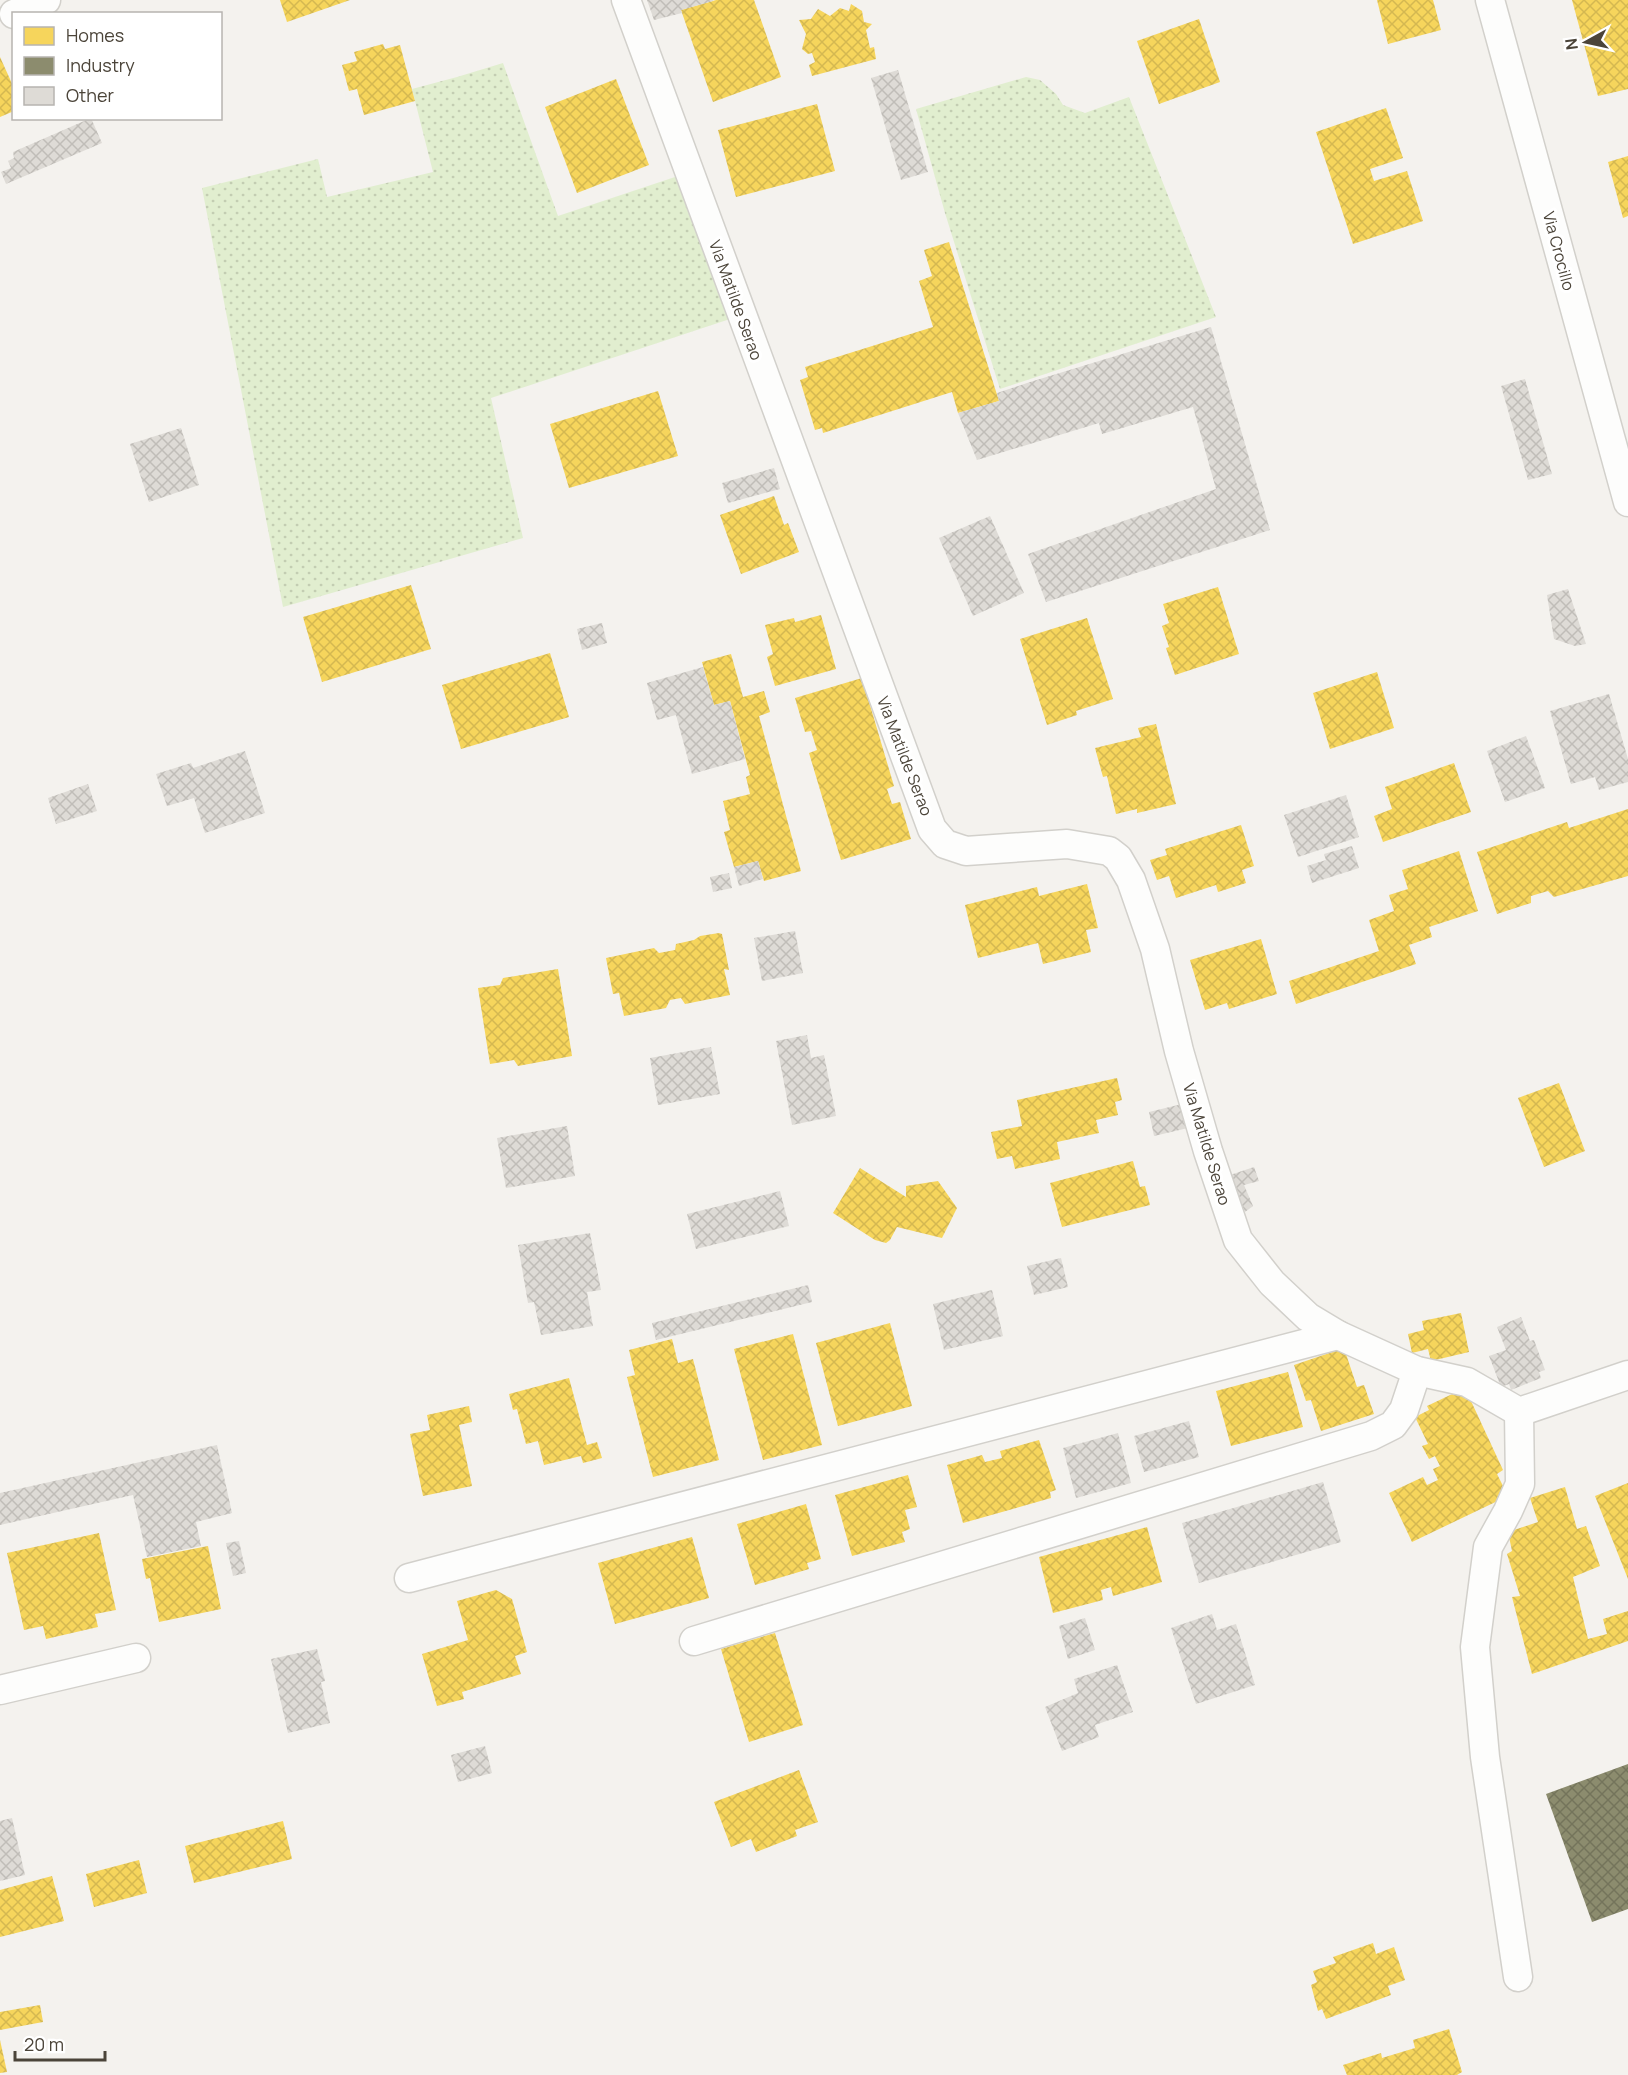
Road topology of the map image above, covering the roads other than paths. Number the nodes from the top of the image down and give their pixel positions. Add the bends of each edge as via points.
1 (46, 0) edge
2 (626, 0) edge
3 (1490, 0) edge
4 (19, 12) edge
5 (1628, 502) edge
6 (1338, 1335) junction
7 (1417, 1371) junction
8 (1628, 1375) edge
9 (1519, 1412) junction
10 (409, 1578) dead end
11 (694, 1641) dead end
12 (136, 1658) dead end
13 (0, 1690) edge
14 (1518, 1977) dead end

1 - 4 street
2 - 6 street, Via Matilde Serao via 932,830 945,844 966,851 1067,844 1109,851 1118,858 1131,880 1155,949 1179,1051 1238,1240 1272,1283 1308,1317
3 - 5 street, Via Crocillo
6 - 7 street, Via Matilde Serao
6 - 10 street
7 - 9 street, Via Matilde Serao via 1467,1382
7 - 11 street via 1404,1410 1393,1425 1371,1436
8 - 9 street
9 - 14 street via 1520,1484 1488,1547 1475,1647 1485,1757
12 - 13 street

